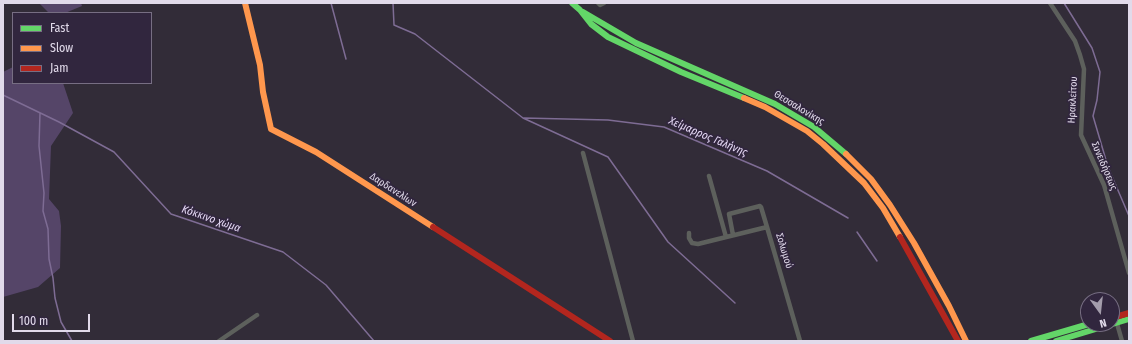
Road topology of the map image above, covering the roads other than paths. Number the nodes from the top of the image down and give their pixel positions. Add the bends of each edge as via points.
1 (245, 3) edge
2 (572, 3) edge
3 (1050, 3) edge
4 (580, 10) junction
5 (1082, 135) joint
6 (583, 154) dead end
7 (709, 176) dead end
8 (767, 228) junction
9 (689, 233) dead end
10 (733, 235) junction
11 (726, 237) junction
12 (1129, 273) edge
13 (257, 315) dead end
14 (1080, 326) edge
15 (1067, 330) junction
16 (1085, 332) edge
17 (1070, 339) edge
18 (219, 341) edge
19 (610, 341) edge
20 (633, 341) edge
21 (800, 341) edge
22 (958, 341) edge
23 (966, 341) edge
24 (1031, 341) edge
25 (1056, 341) edge

1 - 19 main road, Δαρδανελίων via 260,65 271,129 316,152
2 - 4 main road, Θεσσαλονίκης
3 - 5 street, Ηρακλείτου via 1075,41 1084,69
4 - 22 main road, Θεσσαλονίκης via 591,24 608,37 681,72 765,107 807,131 823,144 864,183 883,208
4 - 23 main road, Θεσσαλονίκης via 636,43 775,104 814,127 834,143 871,179 894,211
5 - 12 street, Συνειδήσεως via 1104,185
6 - 20 street
7 - 11 street
8 - 10 street, Σολωμού
8 - 10 street via 760,206 729,214
8 - 21 street, Σολωμού
9 - 11 street, Σολωμού via 692,243 698,244
10 - 11 street, Σολωμού
13 - 18 street
14 - 15 main road
15 - 17 street
15 - 24 main road
16 - 17 main road
17 - 25 main road

